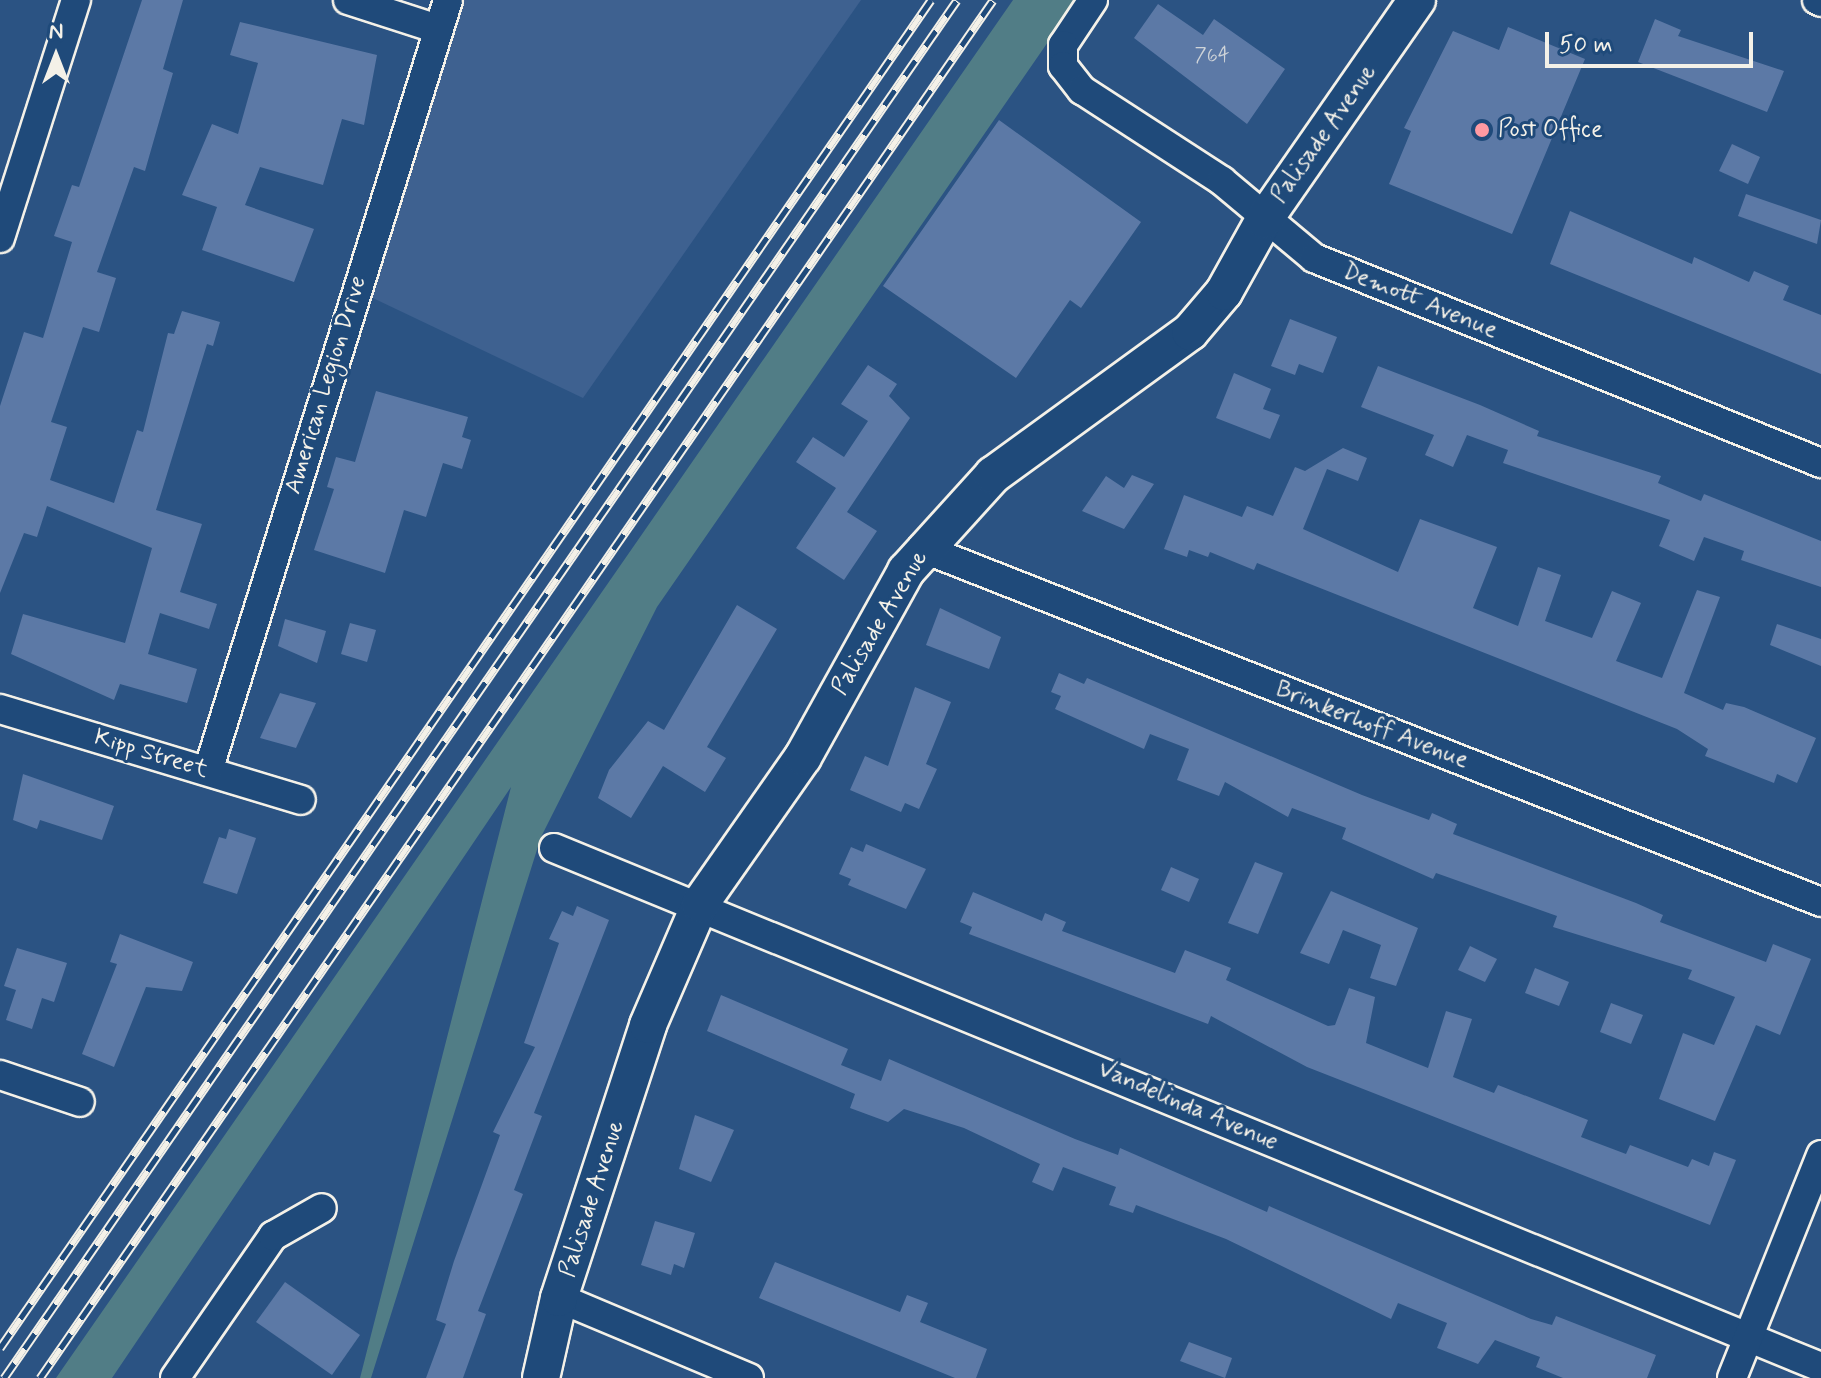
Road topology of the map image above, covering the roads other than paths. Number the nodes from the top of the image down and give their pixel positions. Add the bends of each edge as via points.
1 (76, 0) edge
2 (348, 0) edge
3 (448, 0) edge
4 (1093, 0) edge
5 (1417, 0) edge
6 (438, 29) junction
7 (1264, 220) junction
8 (0, 238) edge
9 (1821, 463) edge
10 (922, 548) junction
11 (0, 709) edge
12 (208, 771) junction
13 (301, 800) dead end
14 (554, 848) dead end
15 (1821, 902) edge
16 (700, 904) junction
17 (0, 1075) edge
18 (80, 1102) dead end
19 (1821, 1155) edge
20 (322, 1208) dead end
21 (559, 1298) junction
22 (1748, 1338) junction
23 (1821, 1367) edge
24 (175, 1378) edge
25 (541, 1378) edge
26 (749, 1378) edge
27 (1732, 1378) edge

1 - 8 street
2 - 6 street
3 - 6 street, American Legion Drive
4 - 7 street, Demott Avenue via 1063,45 1063,66 1082,90 1222,181
5 - 7 street, Palisade Avenue
6 - 12 street, American Legion Drive
7 - 9 street, Demott Avenue via 1314,258
7 - 10 street, Palisade Avenue via 1224,292 1190,332 993,475
10 - 15 street, Brinkerhoff Avenue
10 - 16 street, Palisade Avenue via 803,757
11 - 12 street, Kipp Street
12 - 13 street, Kipp Street
14 - 16 street, Vandelinda Avenue
16 - 21 street, Palisade Avenue via 648,1025
16 - 22 street, Vandelinda Avenue
17 - 18 street
19 - 22 street
20 - 24 street via 273,1236
21 - 25 street, Palisade Avenue
21 - 26 street
22 - 23 street, Vandelinda Avenue
22 - 27 street

